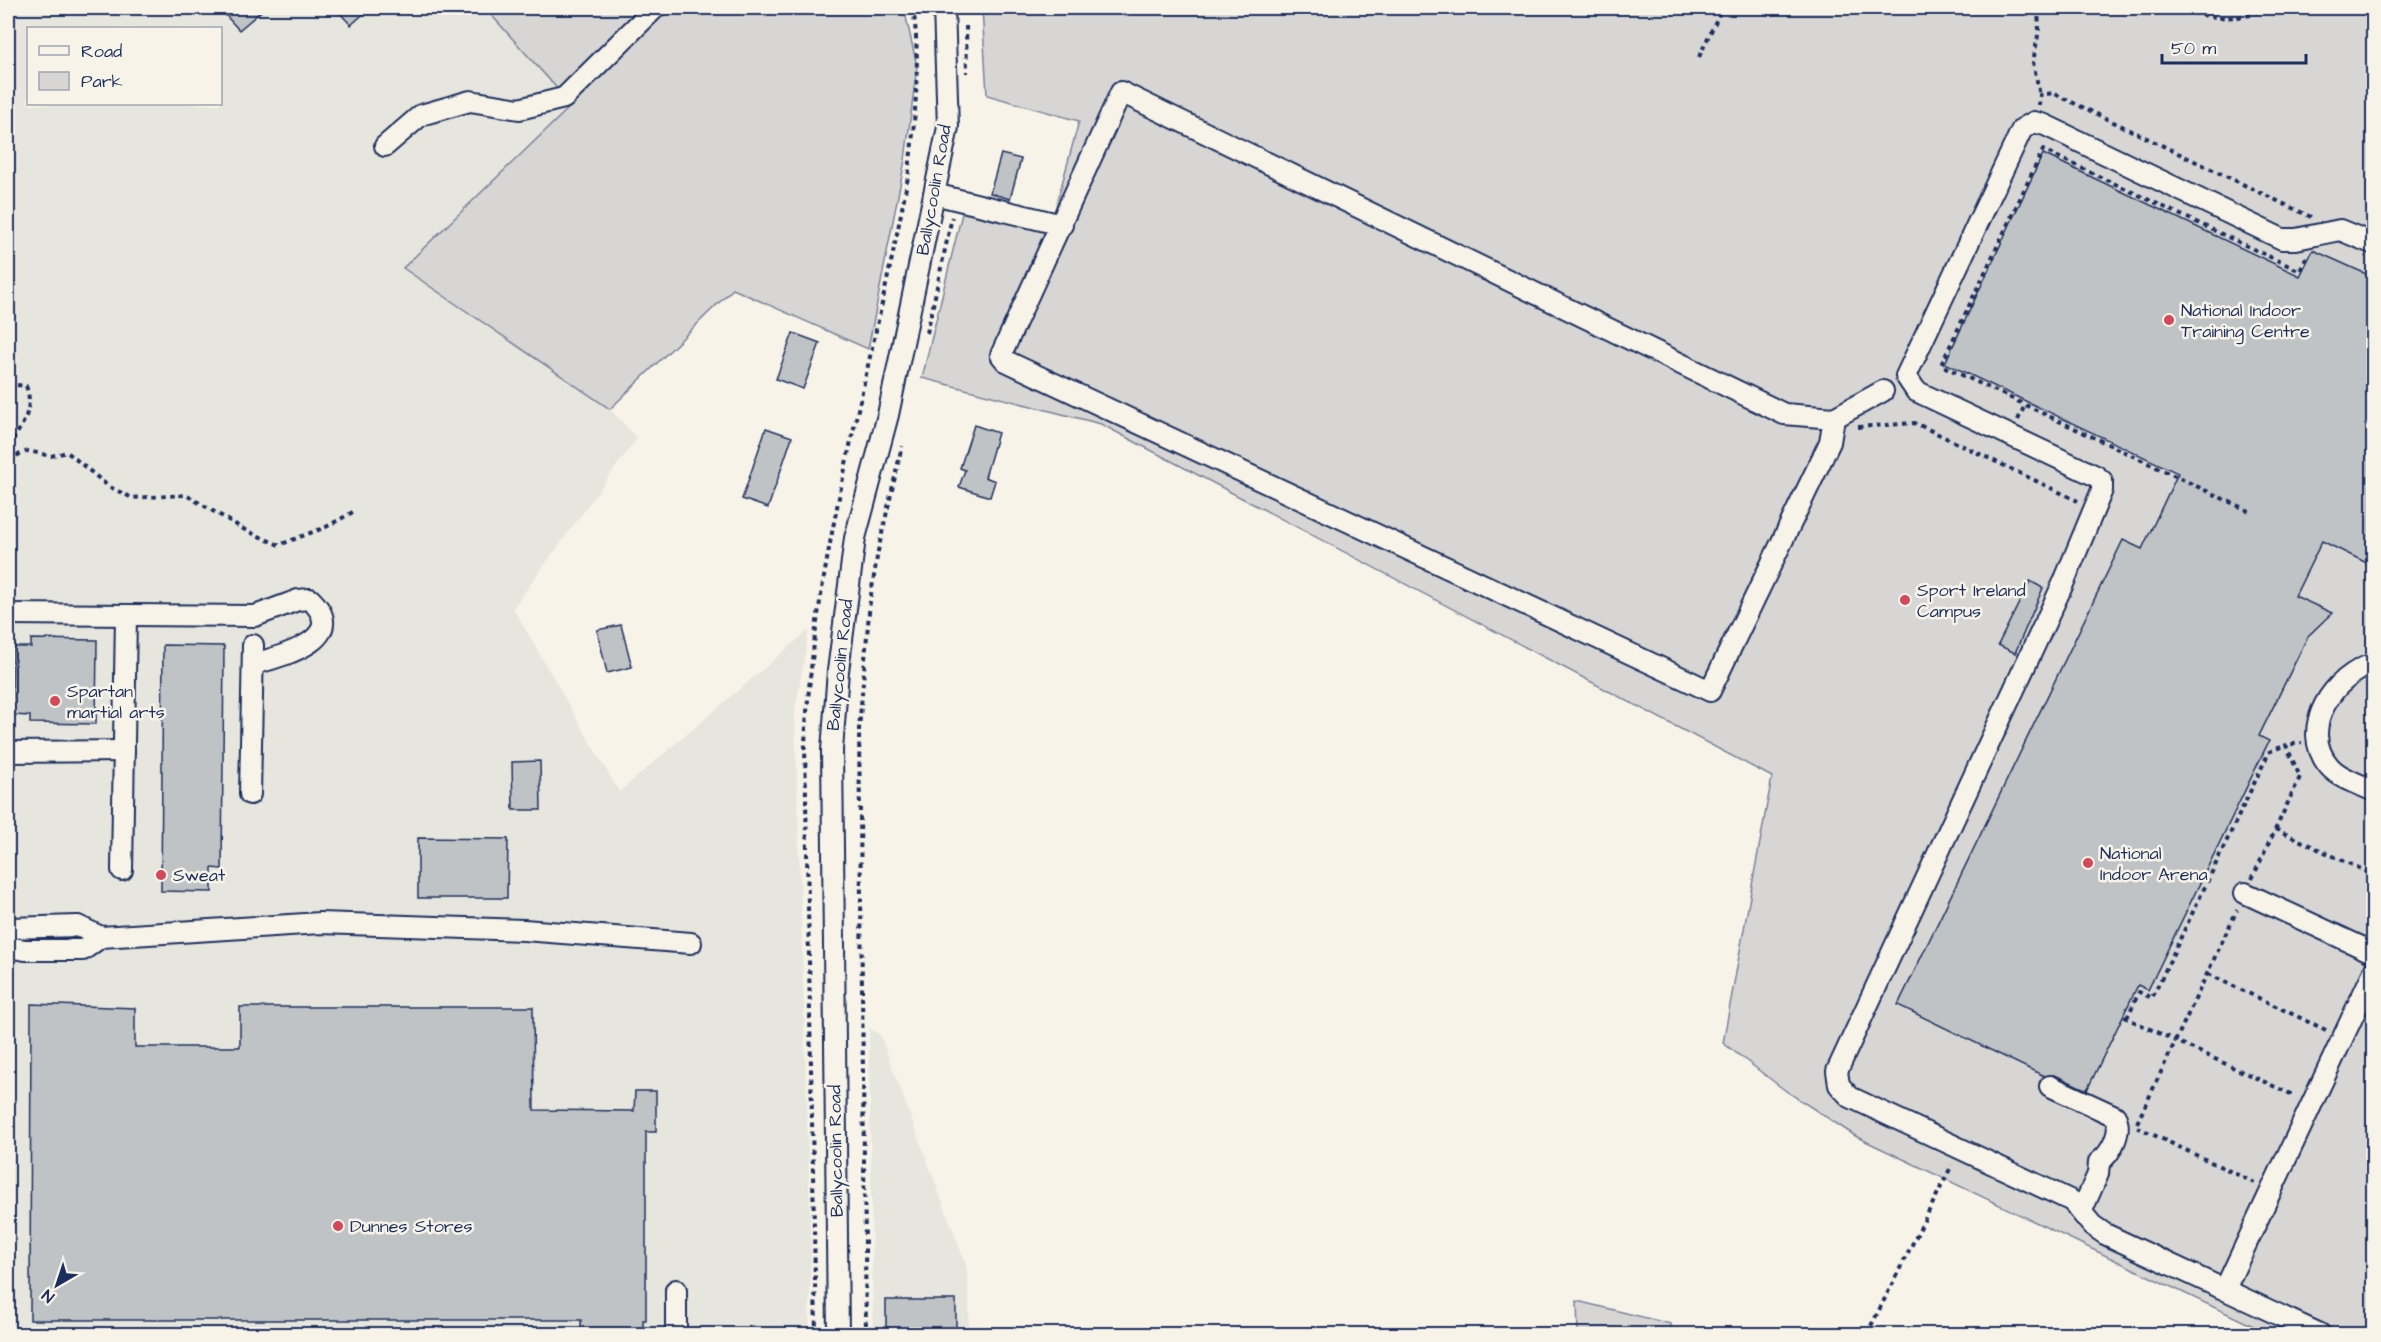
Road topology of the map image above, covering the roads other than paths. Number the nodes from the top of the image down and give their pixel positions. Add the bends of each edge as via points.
1 (655, 8) edge
2 (944, 8) edge
3 (385, 146) dead end
4 (934, 194) junction
5 (1062, 225) junction
6 (2373, 244) edge
7 (1883, 391) dead end
8 (1834, 418) junction
9 (8, 614) edge
10 (126, 615) junction
11 (2373, 664) edge
12 (124, 751) junction
13 (8, 752) edge
14 (2373, 791) edge
15 (250, 794) dead end
16 (122, 870) dead end
17 (2245, 893) road end
18 (8, 928) edge
19 (101, 937) junction
20 (691, 942) dead end
21 (8, 947) edge
22 (2373, 953) edge
23 (2373, 971) edge
24 (2050, 1086) dead end
25 (2082, 1210) junction
26 (2225, 1289) junction
27 (676, 1290) dead end
28 (676, 1335) edge
29 (838, 1335) edge
30 (2320, 1335) edge

1 - 3 street via 564,98 519,109 470,101 421,115
2 - 4 street, Ballycoolin Road via 948,127
4 - 5 street
4 - 29 street, Ballycoolin Road via 888,415 855,538 838,671 832,750
5 - 8 street via 1121,92 1784,414
5 - 8 street via 1003,348 1001,355 1006,361 1710,691 1830,442
6 - 25 street via 2340,230 2282,239 2038,123 2030,123 2022,129 1906,376 1916,391 2096,476 2102,482 2102,490 1838,1064 1839,1085 1850,1096 2072,1201
7 - 8 street
9 - 10 street
10 - 12 street
10 - 15 street via 255,616 310,599 320,608 320,634 306,647 254,654
11 - 14 street via 2348,674 2331,693 2320,715 2319,741 2330,766
12 - 13 street
12 - 16 street
17 - 22 street
18 - 19 street via 78,926
19 - 20 street via 320,923 524,930
19 - 21 street via 83,950
23 - 26 street
24 - 25 street via 2115,1116 2119,1126 2107,1156 2099,1162 2098,1174
25 - 26 street via 2092,1225 2105,1234
26 - 30 street
27 - 28 street

